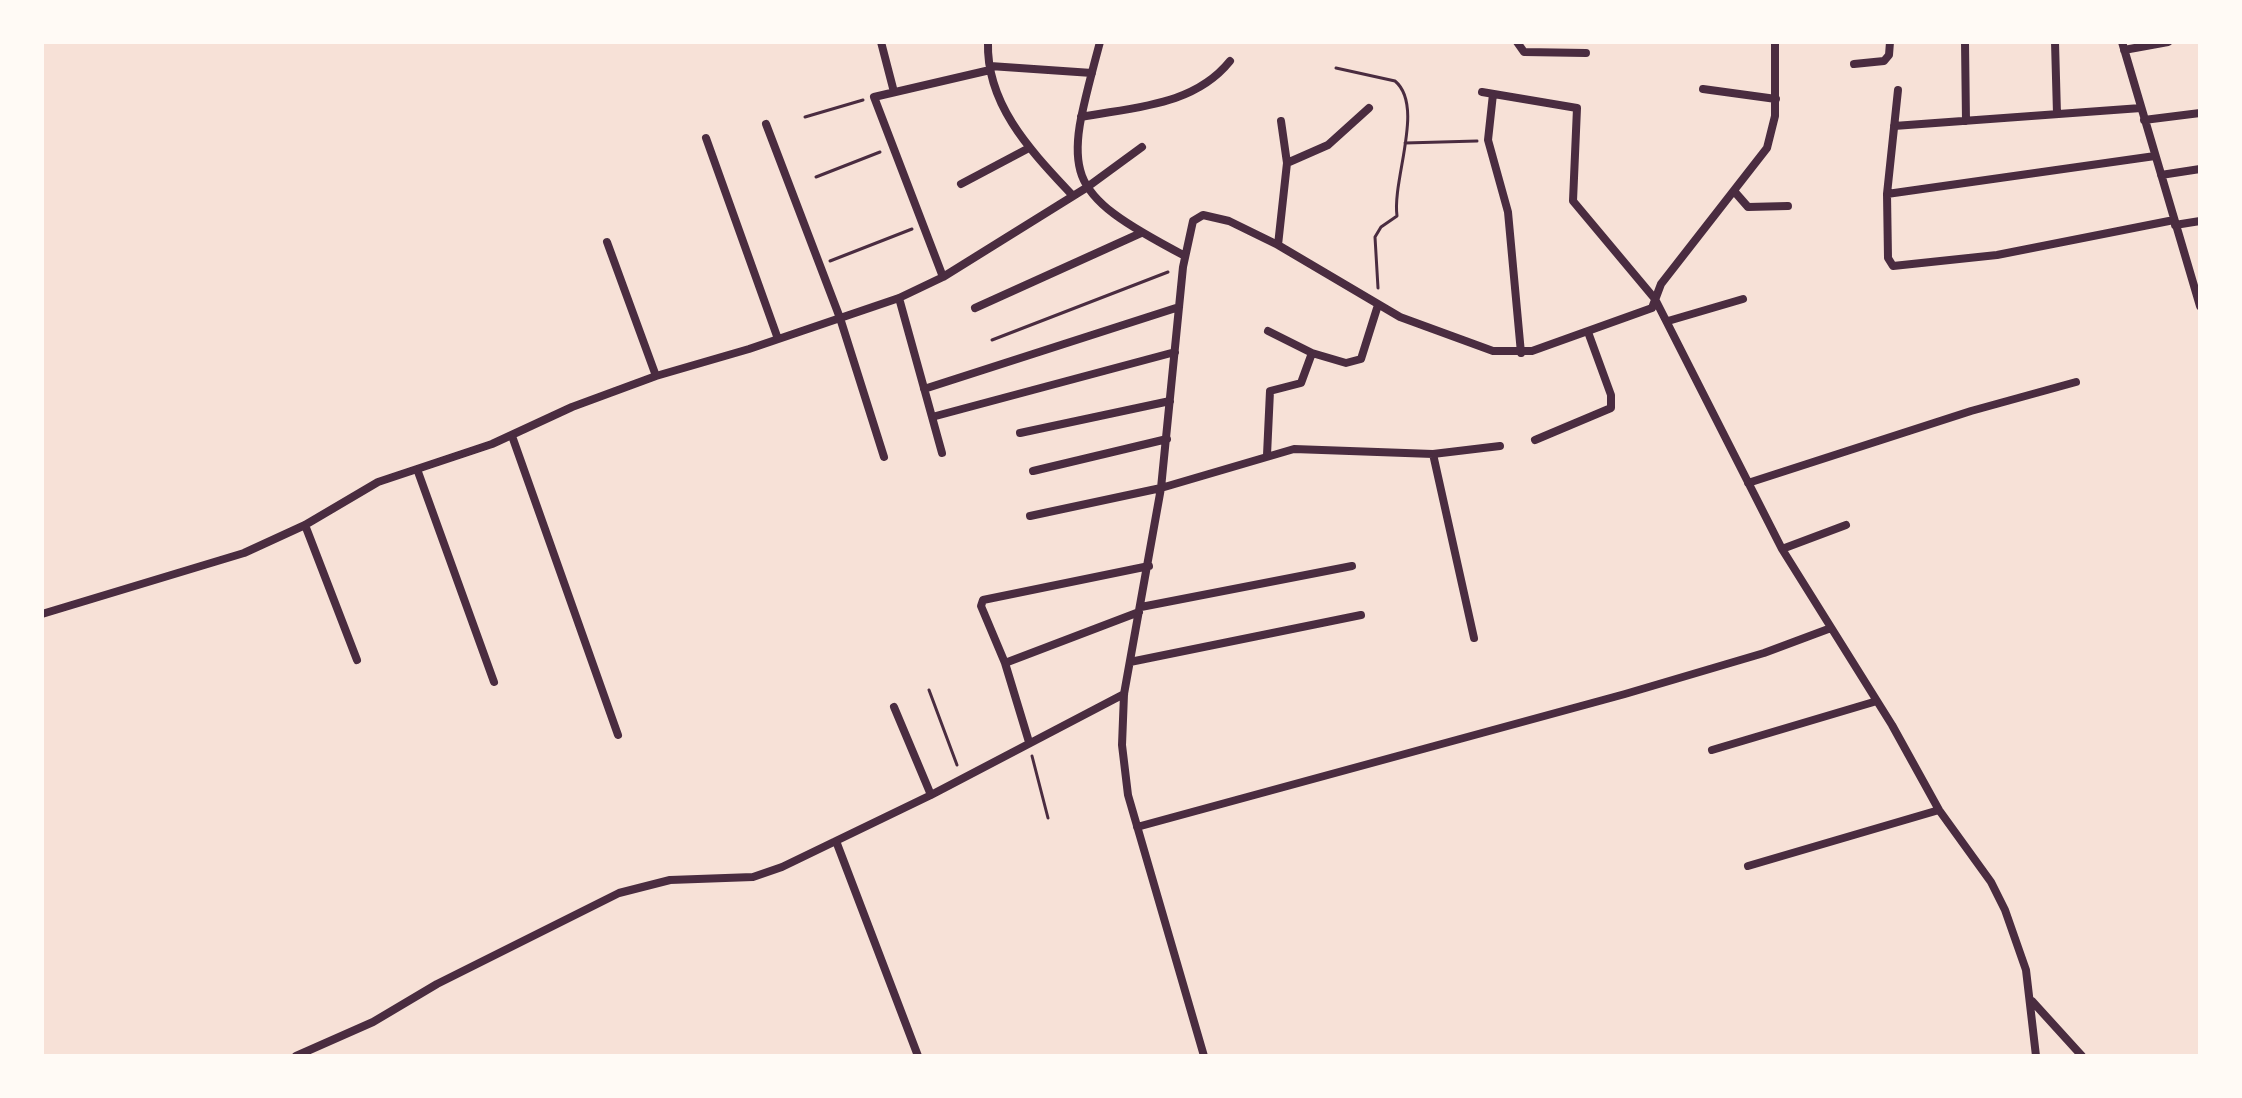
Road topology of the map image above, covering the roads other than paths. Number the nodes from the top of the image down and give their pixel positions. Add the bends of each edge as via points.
1 (881, 42) edge
2 (988, 42) edge
3 (1100, 42) edge
4 (1517, 42) edge
5 (1775, 42) edge
6 (1890, 42) edge
7 (1965, 42) edge
8 (2055, 42) edge
9 (2168, 42) edge
10 (2123, 46) edge
11 (1586, 53) dead end
12 (1230, 61) dead end
13 (1854, 64) dead end
14 (990, 68) junction
15 (1092, 73) junction
16 (1703, 89) dead end
17 (1898, 90) dead end
18 (894, 92) junction
19 (1482, 92) dead end
20 (1493, 94) junction
21 (1776, 99) junction
22 (1369, 108) dead end
23 (2141, 108) junction
24 (2200, 113) edge
25 (2057, 114) junction
26 (1081, 117) junction
27 (2144, 120) junction
28 (1281, 121) dead end
29 (1966, 121) junction
30 (766, 124) dead end
31 (1894, 126) junction
32 (706, 138) dead end
33 (1142, 147) dead end
34 (1029, 148) junction
35 (2155, 156) junction
36 (1287, 163) junction
37 (2200, 169) edge
38 (2161, 175) junction
39 (961, 184) dead end
40 (1086, 188) junction
41 (1734, 191) junction
42 (1887, 194) junction
43 (1073, 196) junction
44 (1788, 206) dead end
45 (2200, 221) edge
46 (2174, 223) junction
47 (1141, 233) junction
48 (607, 242) dead end
49 (1278, 245) junction
50 (1185, 256) junction
51 (943, 277) junction
52 (899, 298) junction
53 (1655, 299) junction
54 (1743, 299) dead end
55 (1376, 304) junction
56 (2200, 306) edge
57 (1179, 307) junction
58 (975, 308) dead end
59 (840, 318) junction
60 (1668, 321) junction
61 (1268, 331) dead end
62 (1588, 332) junction
63 (778, 339) junction
64 (1175, 352) junction
65 (1312, 353) junction
66 (1521, 353) junction
67 (656, 376) junction
68 (2076, 382) dead end
69 (924, 389) junction
70 (1170, 401) junction
71 (932, 417) junction
72 (1020, 433) dead end
73 (512, 436) junction
74 (1167, 439) junction
75 (1535, 440) dead end
76 (1500, 446) dead end
77 (942, 453) dead end
78 (1433, 454) junction
79 (1267, 455) junction
80 (884, 457) dead end
81 (417, 469) junction
82 (1033, 471) dead end
83 (1748, 483) junction
84 (1161, 488) junction
85 (1030, 516) dead end
86 (305, 525) junction
87 (1846, 525) dead end
88 (1782, 549) junction
89 (1149, 566) junction
90 (1352, 566) dead end
91 (1140, 610) junction
92 (42, 614) edge
93 (1361, 615) dead end
94 (1831, 628) junction
95 (1474, 638) dead end
96 (357, 660) dead end
97 (1130, 662) junction
98 (1005, 663) junction
99 (494, 682) dead end
100 (1124, 694) junction
101 (1877, 701) junction
102 (894, 707) dead end
103 (618, 735) dead end
104 (1029, 742) junction
105 (1712, 750) dead end
106 (931, 795) junction
107 (1939, 810) junction
108 (1137, 827) junction
109 (836, 841) junction
110 (1748, 866) dead end
111 (2032, 1001) junction
112 (296, 1056) edge
113 (918, 1056) edge
114 (1204, 1056) edge
115 (2036, 1056) edge
116 (2082, 1056) edge

1 - 18 street
2 - 14 street
3 - 15 street
4 - 11 street via 1524,52
5 - 21 street
6 - 13 street via 1884,61
7 - 29 street
8 - 25 street
9 - 10 street
10 - 23 street
12 - 26 street via 1202,88 1178,98
14 - 15 street
14 - 18 street
14 - 34 street via 1009,119
15 - 26 street
16 - 21 street
17 - 31 street
18 - 51 street via 874,97
19 - 20 street
20 - 53 street via 1577,108 1573,201
20 - 66 street via 1488,140 1508,212
21 - 41 street via 1767,148
22 - 36 street via 1328,145
23 - 25 street
23 - 27 street
24 - 27 street
25 - 29 street
26 - 40 street via 1077,162
27 - 35 street
28 - 36 street
29 - 31 street
30 - 59 street
31 - 42 street
32 - 63 street
33 - 40 street
34 - 39 street
34 - 43 street
35 - 38 street
35 - 42 street
36 - 49 street
37 - 38 street
38 - 46 street
40 - 43 street
40 - 47 street
41 - 44 street via 1748,207
41 - 53 street via 1661,284
42 - 46 street via 1888,258 1898,267
43 - 51 street
45 - 46 street
46 - 56 street
47 - 50 street
47 - 58 street
48 - 67 street
49 - 50 street via 1229,221 1203,215 1193,221
49 - 55 street
50 - 57 street
51 - 52 street
52 - 59 street
52 - 69 street
53 - 60 street
53 - 62 street via 1648,312
54 - 60 street
55 - 65 street via 1361,359 1346,363
55 - 66 street via 1480,347
57 - 64 street
57 - 69 street
59 - 63 street
59 - 80 street
60 - 83 street
61 - 65 street
62 - 66 street
62 - 75 street via 1611,408
63 - 67 street
64 - 70 street
64 - 71 street
65 - 79 street via 1301,383 1267,395
67 - 73 street
68 - 83 street
69 - 71 street
70 - 72 street
70 - 74 street
71 - 77 street
73 - 81 street
73 - 103 street
74 - 82 street
74 - 84 street
76 - 78 street
78 - 79 street via 1316,448
78 - 95 street
79 - 84 street
81 - 86 street via 378,482
81 - 99 street
83 - 88 street
84 - 85 street
84 - 89 street
86 - 92 street via 244,553
86 - 96 street
87 - 88 street
88 - 94 street
89 - 91 street
89 - 98 street via 983,600
90 - 91 street
91 - 97 street
91 - 98 street
93 - 97 street
94 - 101 street
94 - 108 street via 1639,690
97 - 100 street
98 - 104 street
100 - 104 street
100 - 108 street via 1124,770
101 - 105 street
101 - 107 street
102 - 106 street
104 - 106 street
106 - 109 street
107 - 110 street
107 - 111 street via 2005,910
108 - 114 street
109 - 112 street via 753,877 670,880 619,893 373,1022
109 - 113 street
111 - 115 street
111 - 116 street

